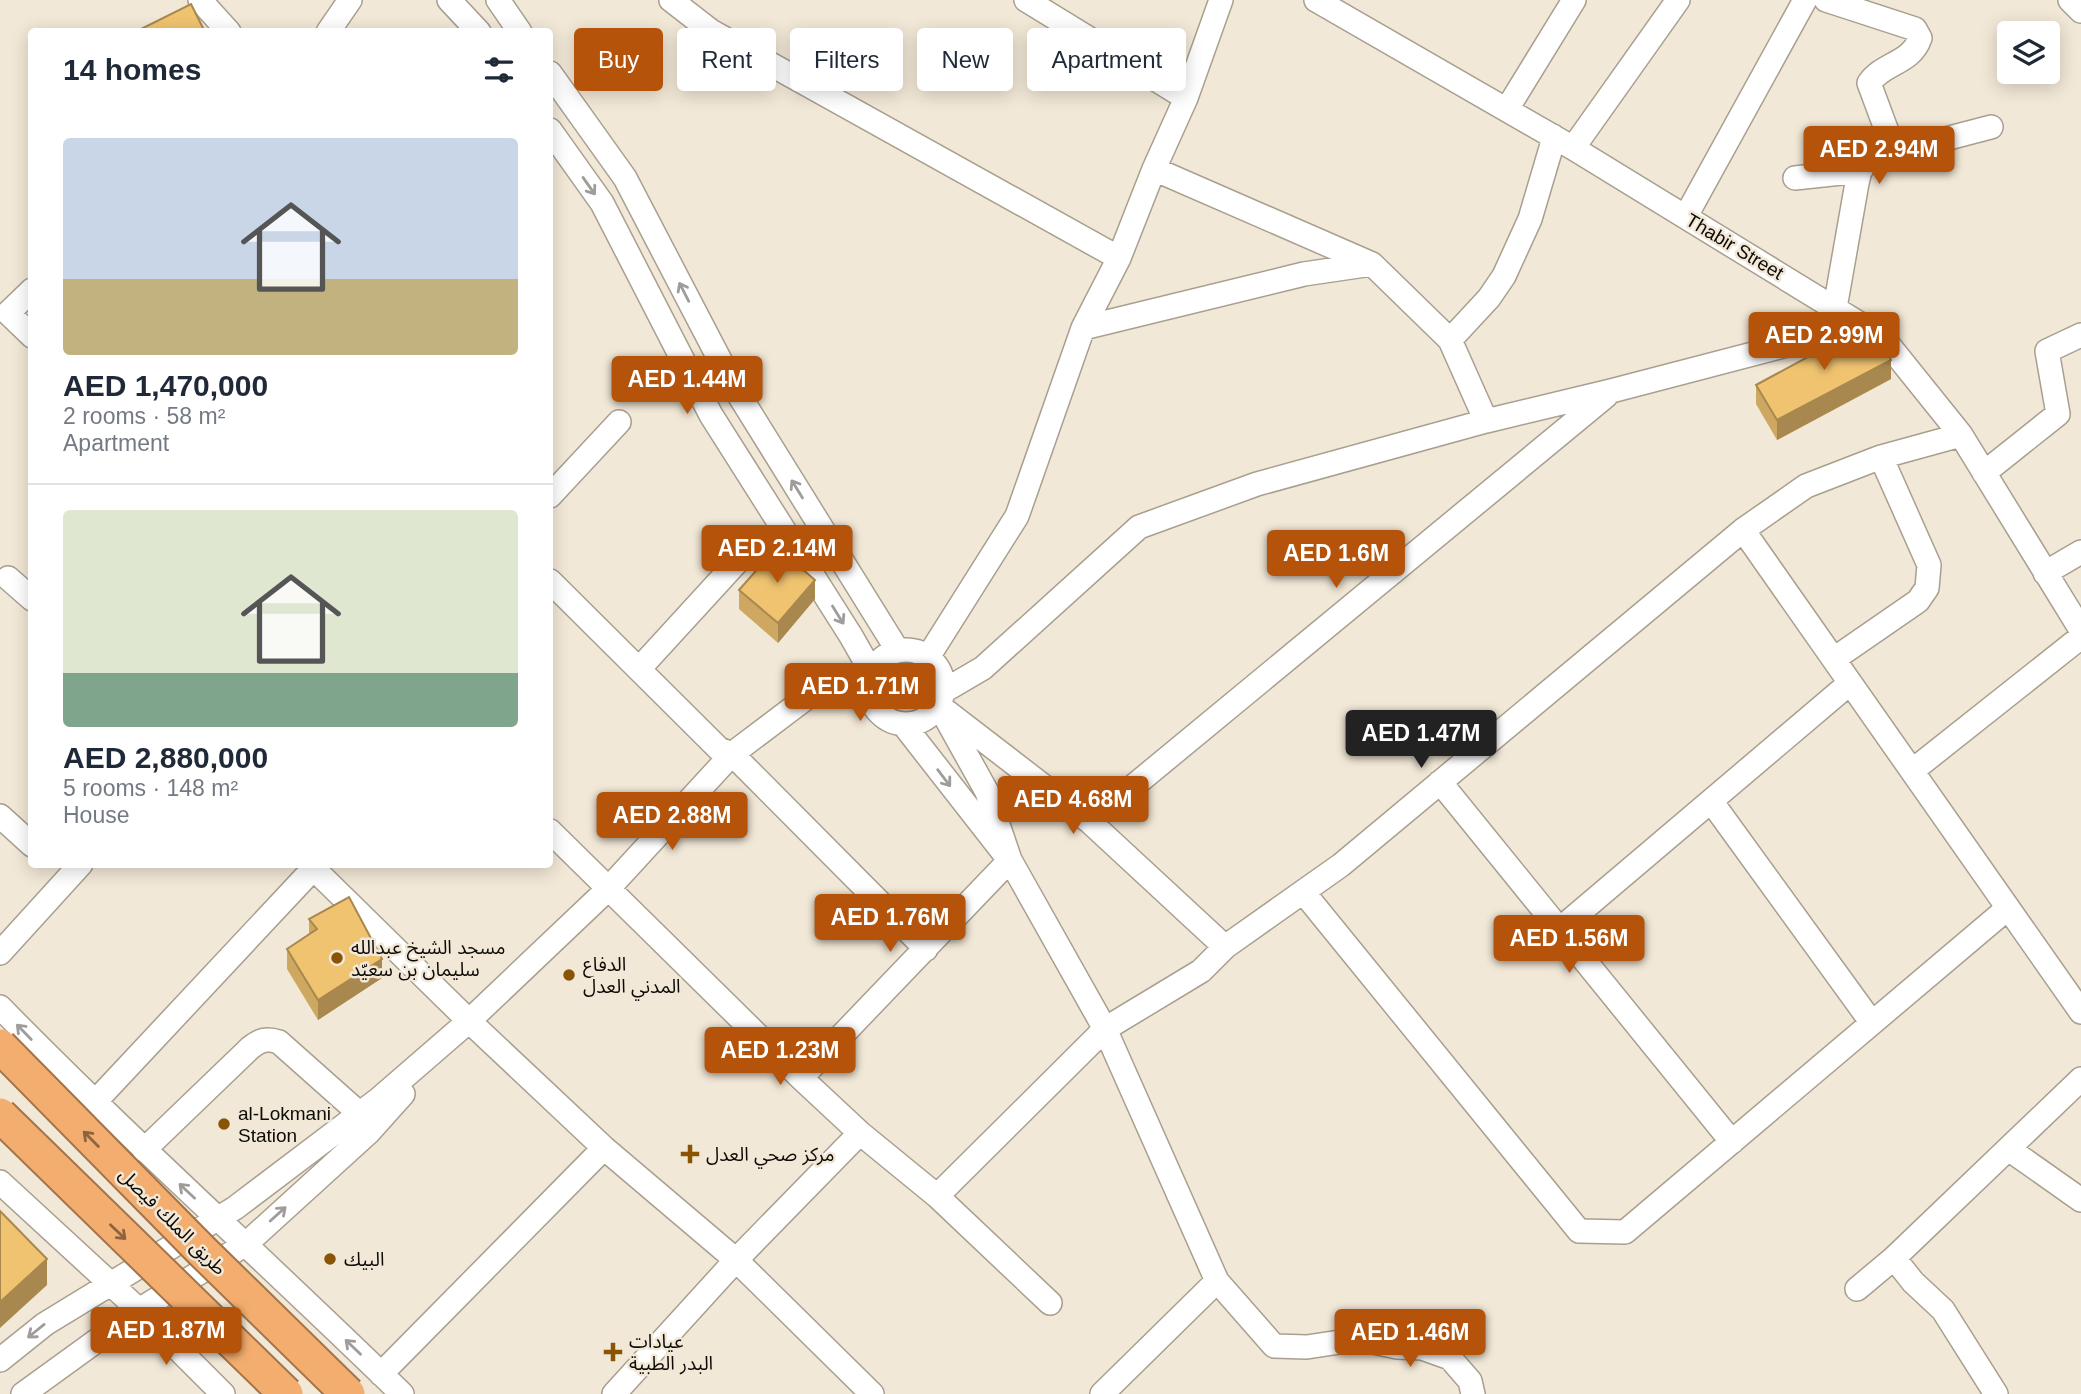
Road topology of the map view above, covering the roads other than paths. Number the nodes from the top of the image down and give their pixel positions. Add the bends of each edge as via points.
1 (200, 0) edge
2 (351, 0) edge
3 (449, 0) edge
4 (498, 0) edge
5 (671, 0) edge
6 (1026, 0) edge
7 (1221, 0) edge
8 (1316, 0) edge
9 (1574, 0) edge
10 (1678, 0) edge
11 (1805, 0) edge
12 (1826, 0) edge
13 (2070, 0) edge
14 (2081, 11) edge
15 (225, 28) edge
16 (331, 28) edge
17 (475, 28) edge
18 (517, 28) edge
19 (553, 76) edge
20 (1186, 98) junction
21 (1507, 109) junction
22 (1991, 127) dead end
23 (553, 134) edge
24 (1553, 135) junction
25 (1573, 148) junction
26 (1895, 153) junction
27 (1154, 169) junction
28 (1860, 172) junction
29 (1795, 178) dead end
30 (1686, 216) junction
31 (1119, 258) junction
32 (1372, 264) junction
33 (28, 294) edge
34 (1835, 308) junction
35 (1864, 325) junction
36 (1083, 328) junction
37 (28, 332) edge
38 (2081, 335) edge
39 (1450, 340) junction
40 (1611, 391) junction
41 (1486, 421) junction
42 (619, 422) dead end
43 (1961, 435) junction
44 (1881, 457) junction
45 (1984, 473) junction
46 (553, 493) edge
47 (1743, 530) junction
48 (758, 539) dead end
49 (2081, 552) edge
50 (2045, 572) junction
51 (8, 578) dead end
52 (553, 584) edge
53 (28, 596) edge
54 (2081, 630) edge
55 (2081, 638) edge
56 (898, 651) junction
57 (928, 657) junction
58 (1834, 659) junction
59 (639, 668) junction
60 (872, 673) junction
61 (1850, 683) junction
62 (940, 698) junction
63 (903, 724) junction
64 (732, 754) junction
65 (1912, 771) junction
66 (1440, 782) junction
67 (1711, 801) junction
68 (0, 816) edge
69 (1090, 822) junction
70 (553, 834) edge
71 (28, 841) edge
72 (1010, 860) junction
73 (310, 868) edge
74 (312, 868) edge
75 (67, 869) edge
76 (608, 889) junction
77 (1304, 893) junction
78 (2008, 908) junction
79 (1560, 929) junction
80 (1225, 947) junction
81 (926, 949) junction
82 (0, 953) edge
83 (0, 1007) edge
84 (2081, 1012) edge
85 (468, 1021) junction
86 (1872, 1023) junction
87 (1105, 1029) junction
88 (0, 1046) edge
89 (802, 1078) junction
90 (2081, 1079) edge
91 (94, 1103) junction
92 (360, 1114) junction
93 (0, 1115) edge
94 (860, 1133) junction
95 (1732, 1142) junction
96 (604, 1148) junction
97 (144, 1150) junction
98 (2010, 1150) junction
99 (0, 1182) edge
100 (937, 1196) junction
101 (2081, 1200) edge
102 (217, 1219) junction
103 (246, 1244) junction
104 (1894, 1258) junction
105 (736, 1260) junction
106 (1217, 1281) junction
107 (110, 1285) junction
108 (1857, 1289) dead end
109 (1050, 1303) dead end
110 (139, 1310) junction
111 (0, 1360) edge
112 (382, 1374) junction
113 (1116, 1389) edge
114 (23, 1394) edge
115 (223, 1394) edge
116 (286, 1394) edge
117 (348, 1394) edge
118 (402, 1394) edge
119 (614, 1394) edge
120 (872, 1394) edge
121 (1473, 1394) edge
122 (1996, 1394) edge

1 - 15 street
2 - 16 street
3 - 17 street
4 - 18 street
5 - 31 street via 711,31
6 - 20 street
7 - 20 street
8 - 21 street, Thabir Street
9 - 21 street
10 - 25 street
11 - 30 street
12 - 26 street via 1915,29 1920,38 1916,50 1869,83
13 - 14 street
56 -> 19 street via 734,387 625,178
20 - 27 street
21 - 24 street, Thabir Street
22 - 26 street
23 -> 60 street via 602,204 711,415
24 - 25 street, Thabir Street
24 - 39 street via 1530,219 1504,275
25 - 30 street, Thabir Street
26 - 28 street via 1869,159
27 - 31 street
27 - 32 street
28 - 29 street
28 - 34 street
30 - 34 street, Thabir Street
31 - 36 street
32 - 36 street via 1304,274
32 - 39 street
33 - 37 street via 8,313
34 - 35 street, Thabir Street
35 - 40 street
35 - 43 street, Thabir Street via 1883,338
36 - 57 street via 1017,516
38 - 45 street via 2047,351 2058,414
39 - 41 street
40 - 41 street
40 - 69 street
41 - 62 street via 1257,484 1139,527 983,668
42 - 46 street
43 - 44 street
43 - 45 street, Thabir Street
44 - 47 street via 1806,486
44 - 58 street via 1929,565 1927,588 1918,601
45 - 50 street, Thabir Street
47 - 58 street
47 - 66 street
48 - 59 street
49 - 50 street
50 - 54 street, Thabir Street
51 - 53 street
52 - 59 street
55 - 65 street
56 - 57 street
56 - 60 street via 887,655
57 - 62 street via 940,673
58 - 61 street
59 - 64 street via 719,749
60 - 63 street via 869,684 874,706
60 - 64 street via 822,686
61 - 65 street
61 - 67 street
62 - 63 street via 924,720
62 - 69 street
62 - 72 street via 987,792
63 -> 72 street
64 - 76 street
64 - 81 street
65 - 78 street
66 - 77 street
66 - 79 street
67 - 79 street
67 - 86 street
68 - 71 street
69 - 80 street
70 - 76 street
72 - 81 street
72 - 87 street
73 - 91 street
74 - 85 street
75 - 82 street
76 - 85 street
76 - 89 street
77 - 80 street
77 - 95 street via 1579,1231 1625,1232
78 - 84 street
78 - 86 street
79 - 95 street
80 - 87 street via 1201,971
81 - 89 street
91 -> 83 street
85 - 92 street
85 - 96 street
103 -> 85 street via 368,1133
86 - 95 street
87 - 100 street
87 - 106 street
117 -> 88 highway, طريق الملك فيصل, bridge
89 - 94 street
90 - 98 street
91 - 97 street
92 - 97 street via 279,1042 260,1040
92 - 102 street
93 -> 116 highway, bridge
94 - 100 street
94 - 105 street
96 - 105 street
96 - 112 street
102 -> 97 street
98 - 101 street
98 - 104 street
99 - 107 street
100 - 109 street
102 - 103 street
102 - 107 street
103 - 110 street
112 -> 103 street
104 - 108 street
104 - 122 street via 1943,1310
105 - 119 street
105 - 120 street
106 - 113 street
106 - 121 street via 1274,1346 1307,1347 1359,1339 1422,1348 1450,1358 1470,1381
107 - 110 street
107 -> 111 street via 45,1324
110 - 114 street
110 - 115 street
112 - 118 street

